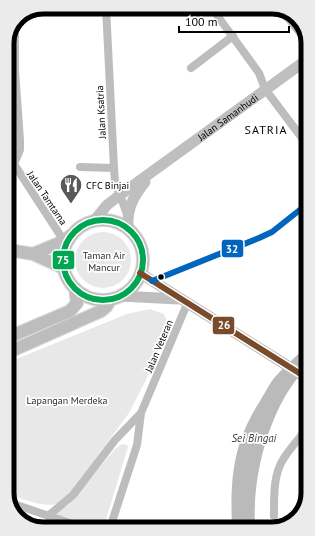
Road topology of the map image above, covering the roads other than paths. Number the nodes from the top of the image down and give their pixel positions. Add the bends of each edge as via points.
1 (106, 14) edge
2 (216, 14) edge
3 (15, 35) edge
4 (233, 36) junction
5 (301, 64) edge
6 (191, 68) dead end
7 (266, 89) junction
8 (301, 137) edge
9 (20, 140) junction
10 (14, 141) edge
11 (80, 167) dead end
12 (114, 168) junction
13 (152, 173) junction
14 (120, 195) junction
15 (301, 209) edge
16 (127, 214) junction
17 (94, 221) junction
18 (128, 228) junction
19 (74, 232) junction
20 (64, 241) junction
21 (14, 251) edge
22 (33, 254) junction
23 (64, 268) junction
24 (140, 273) junction
25 (152, 281) junction
26 (75, 288) junction
27 (116, 297) junction
28 (183, 301) junction
29 (14, 335) edge
30 (14, 350) edge
31 (301, 374) edge
32 (141, 413) junction
33 (301, 436) edge
34 (17, 506) edge
35 (48, 516) junction
36 (274, 516) dead end
37 (66, 522) edge
38 (112, 522) edge

1 - 12 street, Jalan Ksatria
2 - 4 street
3 - 9 street, Jalan Tamtama
4 - 6 street
4 - 7 street
5 - 7 street, Jalan Samanhudi
7 - 8 street
7 - 13 street, Jalan Samanhudi
9 - 10 street
9 - 20 street, Jalan Tamtama via 20,150 14,166
11 - 12 street
12 - 14 street, Jalan Ksatria
13 - 14 street, Jalan Samanhudi
13 - 16 street, Jalan Samanhudi via 136,194
14 - 16 street, Jalan Ksatria
14 - 17 street, Jalan Samanhudi via 107,205
15 - 25 street via 272,232
16 - 18 street, Jalan Samanhudi
17 - 18 main road via 109,220
17 - 19 main road
18 - 24 main road via 140,245 143,259
19 - 20 main road
19 - 23 main road via 66,245
20 - 22 main road
21 - 22 main road
22 - 23 main road
23 - 26 main road
24 - 25 street
24 - 27 main road via 132,286
25 - 28 street
26 - 27 main road via 88,296
26 - 29 main road via 77,303 70,311
27 - 28 street
27 - 30 main road via 101,311
28 - 31 street
28 - 32 street, Jalan Veteran
32 - 35 street via 115,440 73,495
32 - 38 street via 137,445
33 - 36 street via 283,458 277,474
34 - 35 street
35 - 37 street

